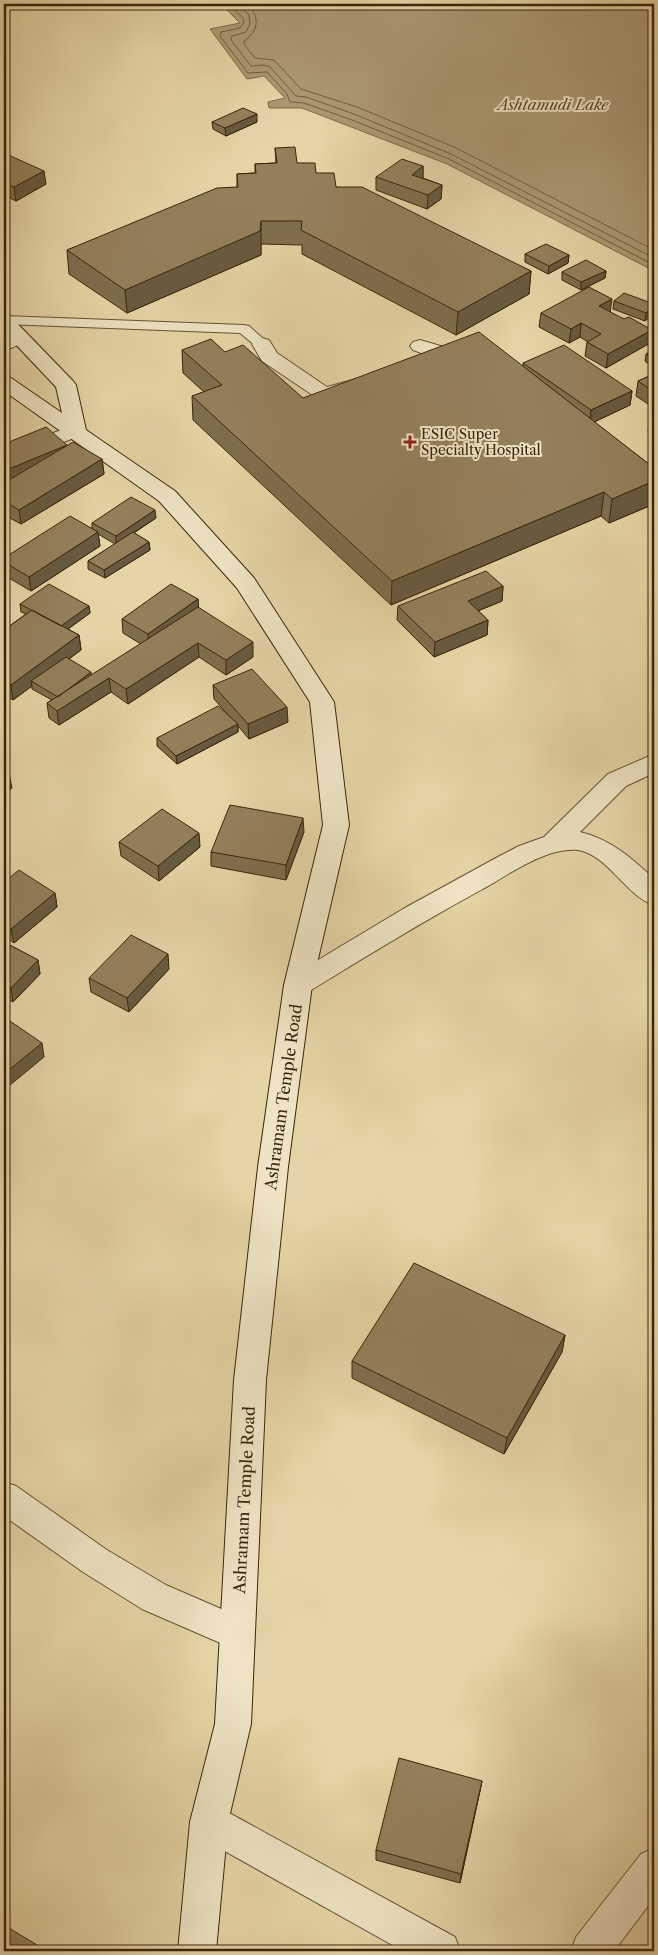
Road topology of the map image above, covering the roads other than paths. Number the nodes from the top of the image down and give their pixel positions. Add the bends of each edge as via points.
1 (7, 330) edge
2 (262, 344) joint
3 (420, 346) dead end
4 (398, 374) edge
5 (370, 381) edge
6 (4, 382) edge
7 (76, 430) junction
8 (4, 457) edge
9 (654, 763) edge
10 (553, 843) junction
11 (654, 895) edge
12 (298, 984) junction
13 (4, 1497) edge
14 (238, 1633) junction
15 (209, 1822) junction
16 (654, 1866) edge
17 (197, 1951) edge
18 (441, 1951) edge
19 (590, 1951) edge

1 - 2 lane via 244,328
1 - 7 street via 66,385
2 - 5 street via 269,357 324,394
3 - 4 street via 437,351 425,366
6 - 7 street, Ashramam Temple Road
7 - 8 street
7 - 12 street, Ashramam Temple Road via 166,496 180,510 246,583 322,702 336,825
9 - 10 street via 617,780
10 - 11 street via 578,841 590,844 621,863
10 - 12 street via 432,904
12 - 14 street, Ashramam Temple Road via 273,1167 250,1380
13 - 14 street via 95,1561 154,1597
14 - 15 street, Ashramam Temple Road via 233,1724
15 - 17 street, Ashramam Temple Road
15 - 18 street
16 - 19 street

